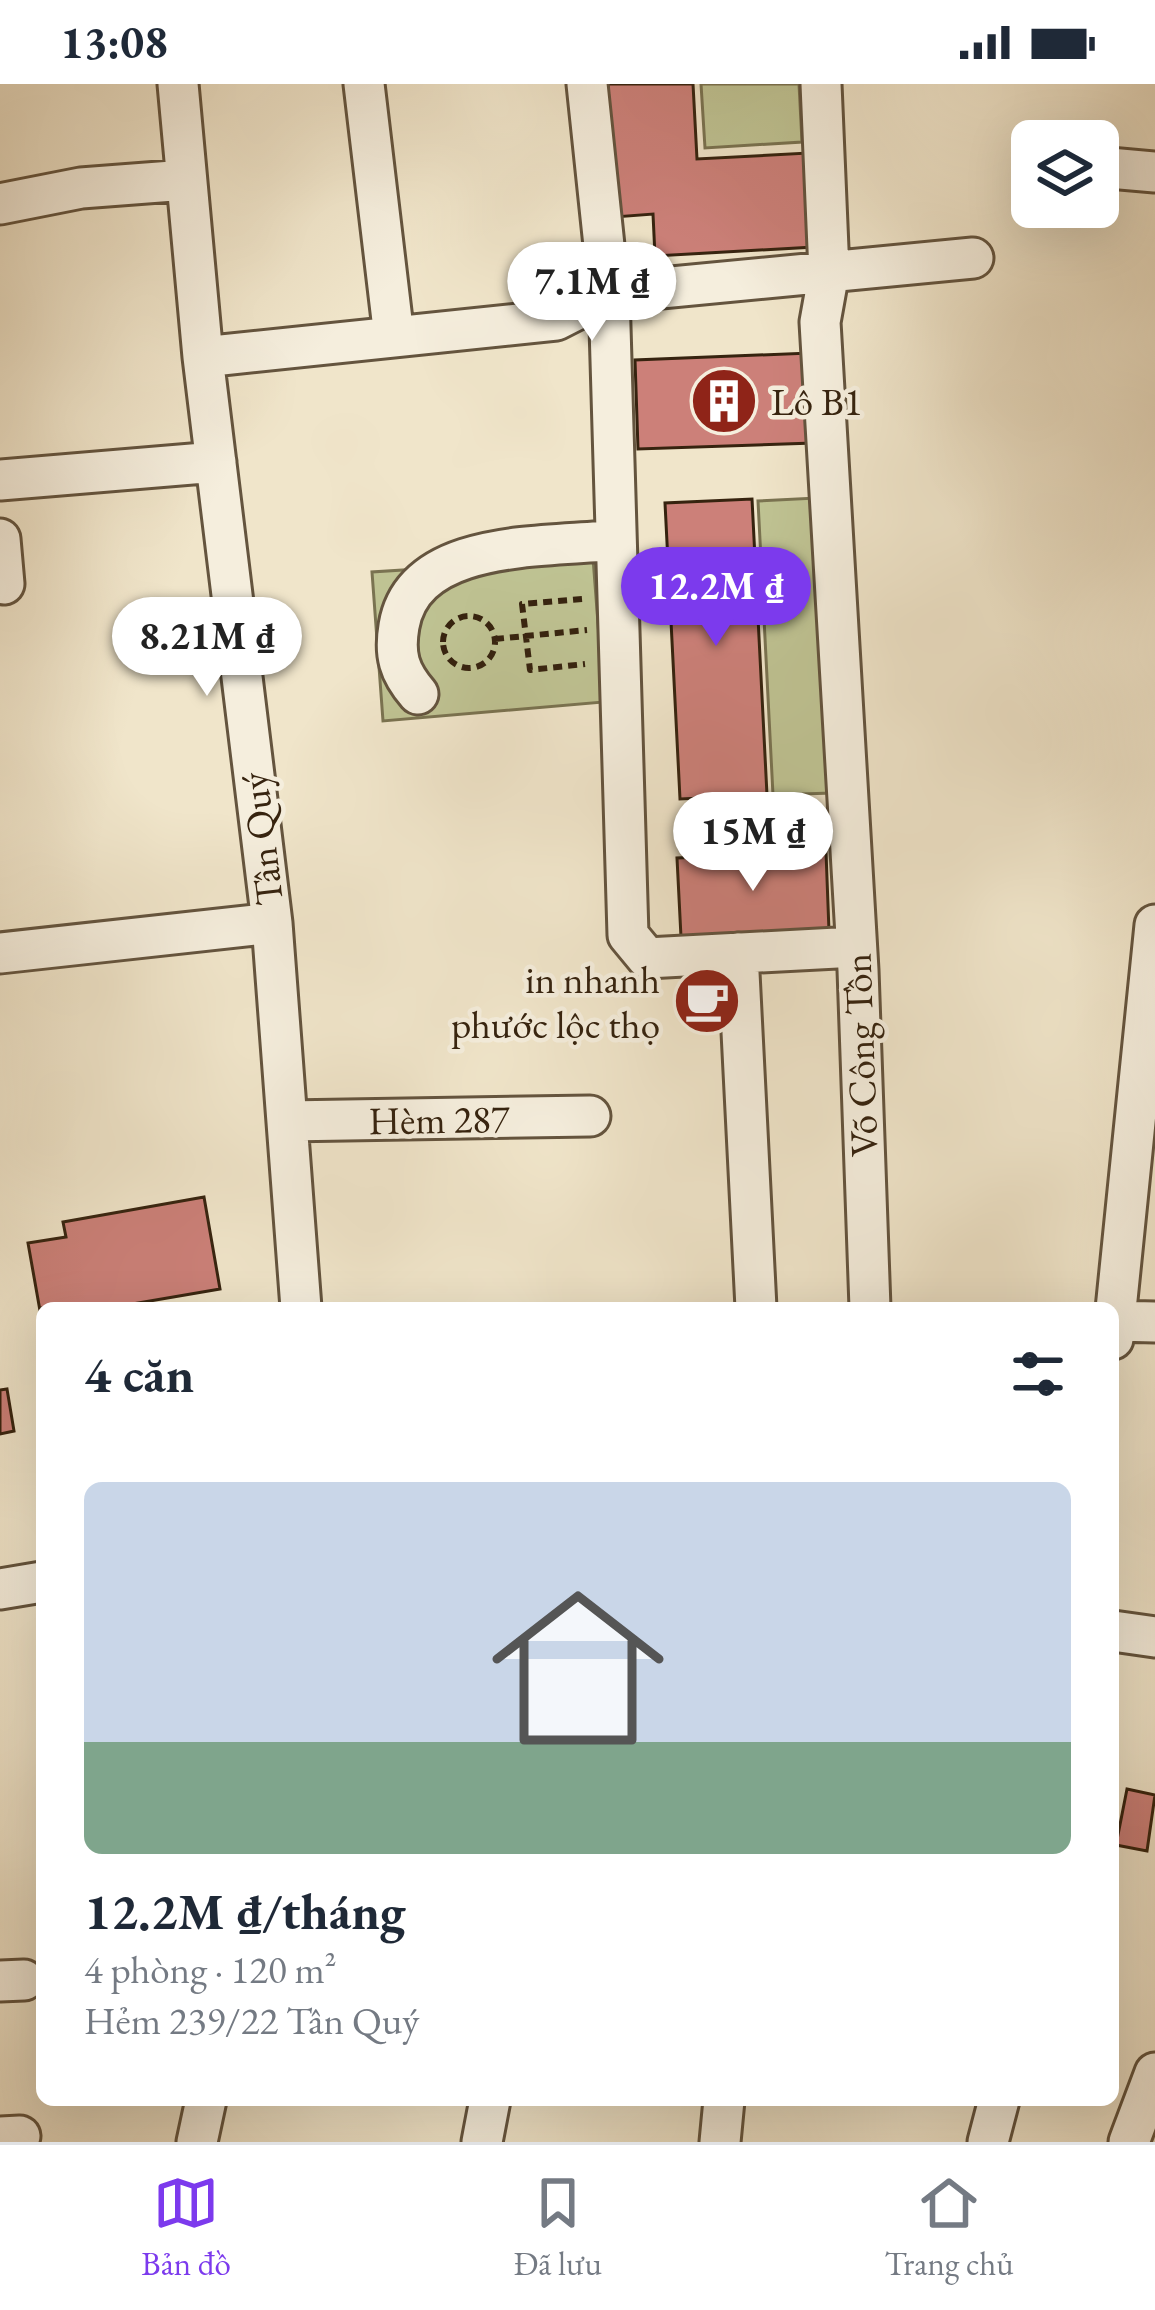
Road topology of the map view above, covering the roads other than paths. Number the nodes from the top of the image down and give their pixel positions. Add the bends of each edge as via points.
1 (178, 84) edge
2 (364, 84) edge
3 (586, 84) edge
4 (821, 84) edge
5 (1119, 169) edge
6 (1155, 172) edge
7 (186, 180) junction
8 (0, 204) edge
9 (973, 258) dead end
10 (829, 272) junction
11 (609, 293) junction
12 (394, 337) junction
13 (203, 357) junction
14 (216, 462) junction
15 (0, 479) edge
16 (0, 539) edge
17 (616, 540) junction
18 (4, 584) dead end
19 (418, 694) dead end
20 (272, 923) junction
21 (856, 946) junction
22 (1154, 950) edge
23 (0, 952) edge
24 (738, 953) junction
25 (590, 1116) dead end
26 (287, 1121) junction
27 (301, 1302) edge
28 (756, 1302) edge
29 (870, 1302) edge
30 (1116, 1302) edge
31 (1119, 1321) edge
32 (1155, 1322) edge
33 (36, 1583) edge
34 (0, 1589) edge
35 (1119, 1632) edge
36 (1155, 1636) edge
37 (1152, 2092) edge
38 (205, 2106) edge
39 (489, 2106) edge
40 (723, 2106) edge
41 (997, 2106) edge
42 (197, 2142) edge
43 (482, 2142) edge
44 (720, 2142) edge
45 (988, 2142) edge
46 (1129, 2142) edge

1 - 7 street, Tân Quý
2 - 12 street
3 - 11 street
4 - 10 street, Võ Công Tồn
5 - 6 street
7 - 8 street
7 - 13 street, Tân Quý
9 - 10 street
10 - 11 street
10 - 21 street, Võ Công Tồn via 820,322
11 - 12 street via 556,320
11 - 17 street
12 - 13 street
13 - 14 street, Tân Quý
14 - 15 street
14 - 20 street, Tân Quý
16 - 18 street
17 - 19 street via 459,558 428,573 412,588 398,634 401,675
17 - 24 street via 628,935 647,958
20 - 23 street
20 - 26 street, Tân Quý
21 - 24 street
21 - 29 street, Võ Công Tồn
22 - 30 street
24 - 28 street
25 - 26 street, Hèm 287
26 - 27 street, Tân Quý
31 - 32 street
33 - 34 street
35 - 36 street
37 - 46 street
38 - 42 street
39 - 43 street
40 - 44 street
41 - 45 street

